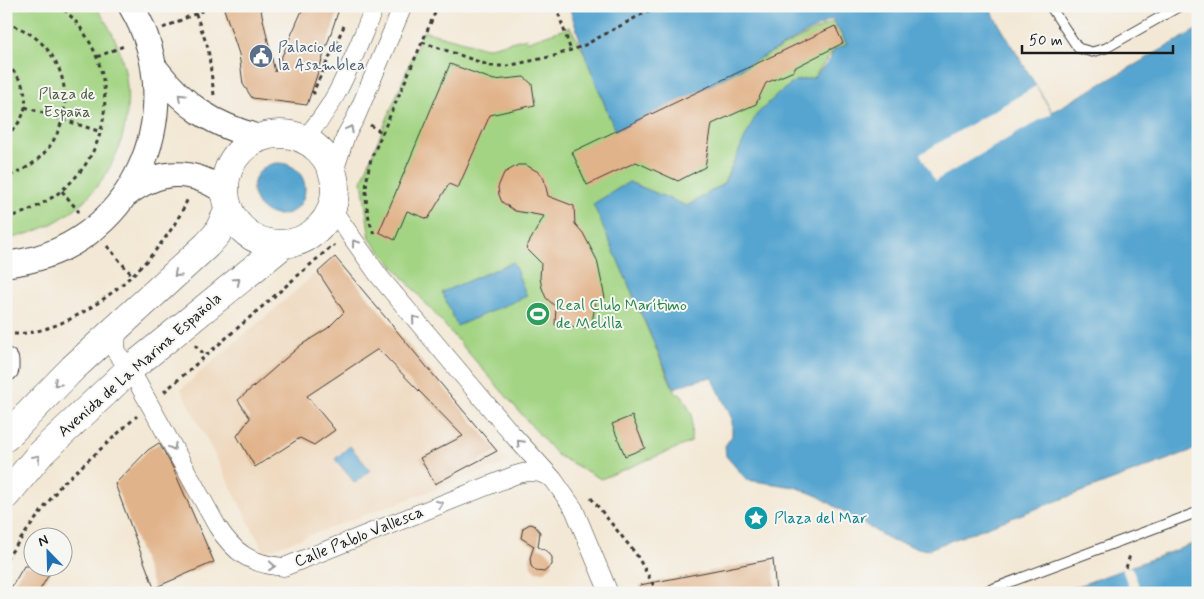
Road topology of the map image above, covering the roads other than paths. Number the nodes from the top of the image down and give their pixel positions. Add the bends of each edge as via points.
1 (131, 6) edge
2 (375, 6) edge
3 (403, 6) edge
4 (1050, 6) edge
5 (1180, 6) edge
6 (154, 67) junction
7 (261, 138) junction
8 (303, 139) junction
9 (333, 174) junction
10 (126, 195) junction
11 (227, 201) junction
12 (332, 209) junction
13 (284, 244) junction
14 (6, 264) edge
15 (117, 330) junction
16 (6, 361) edge
17 (6, 369) edge
18 (130, 369) junction
19 (6, 437) edge
20 (553, 479) junction
21 (6, 495) edge
22 (1198, 512) edge
23 (609, 593) edge
24 (982, 593) edge

1 - 6 main road via 146,36
2 - 8 street via 331,103 314,129
9 -> 3 street via 346,135
4 - 5 lane via 1078,48 1092,52 1106,48
7 -> 6 main road via 213,122 180,98
6 - 10 main road via 156,112 151,141 141,169
7 - 8 main road via 289,135
7 - 11 main road via 238,154 228,172
8 - 9 main road via 327,160
9 - 12 main road via 335,192
10 - 11 main road via 141,183 159,176 178,174 212,183
10 - 14 main road via 94,228 66,246 30,260
11 - 13 main road via 237,224 250,236 267,243
11 -> 15 main road via 217,234 207,246
12 - 13 main road via 313,234
20 -> 12 street via 380,276
18 -> 13 main road, Avenida de La Marina Española
15 - 18 street, Calle Pablo Vallesca via 116,352
15 -> 19 main road via 45,395
16 - 17 main road
18 -> 20 street, Calle Pablo Vallesca via 229,545 263,565 284,567 522,472 538,471
21 -> 18 main road, Avenida de La Marina Española via 41,453
20 - 23 street via 574,509
22 - 24 lane

